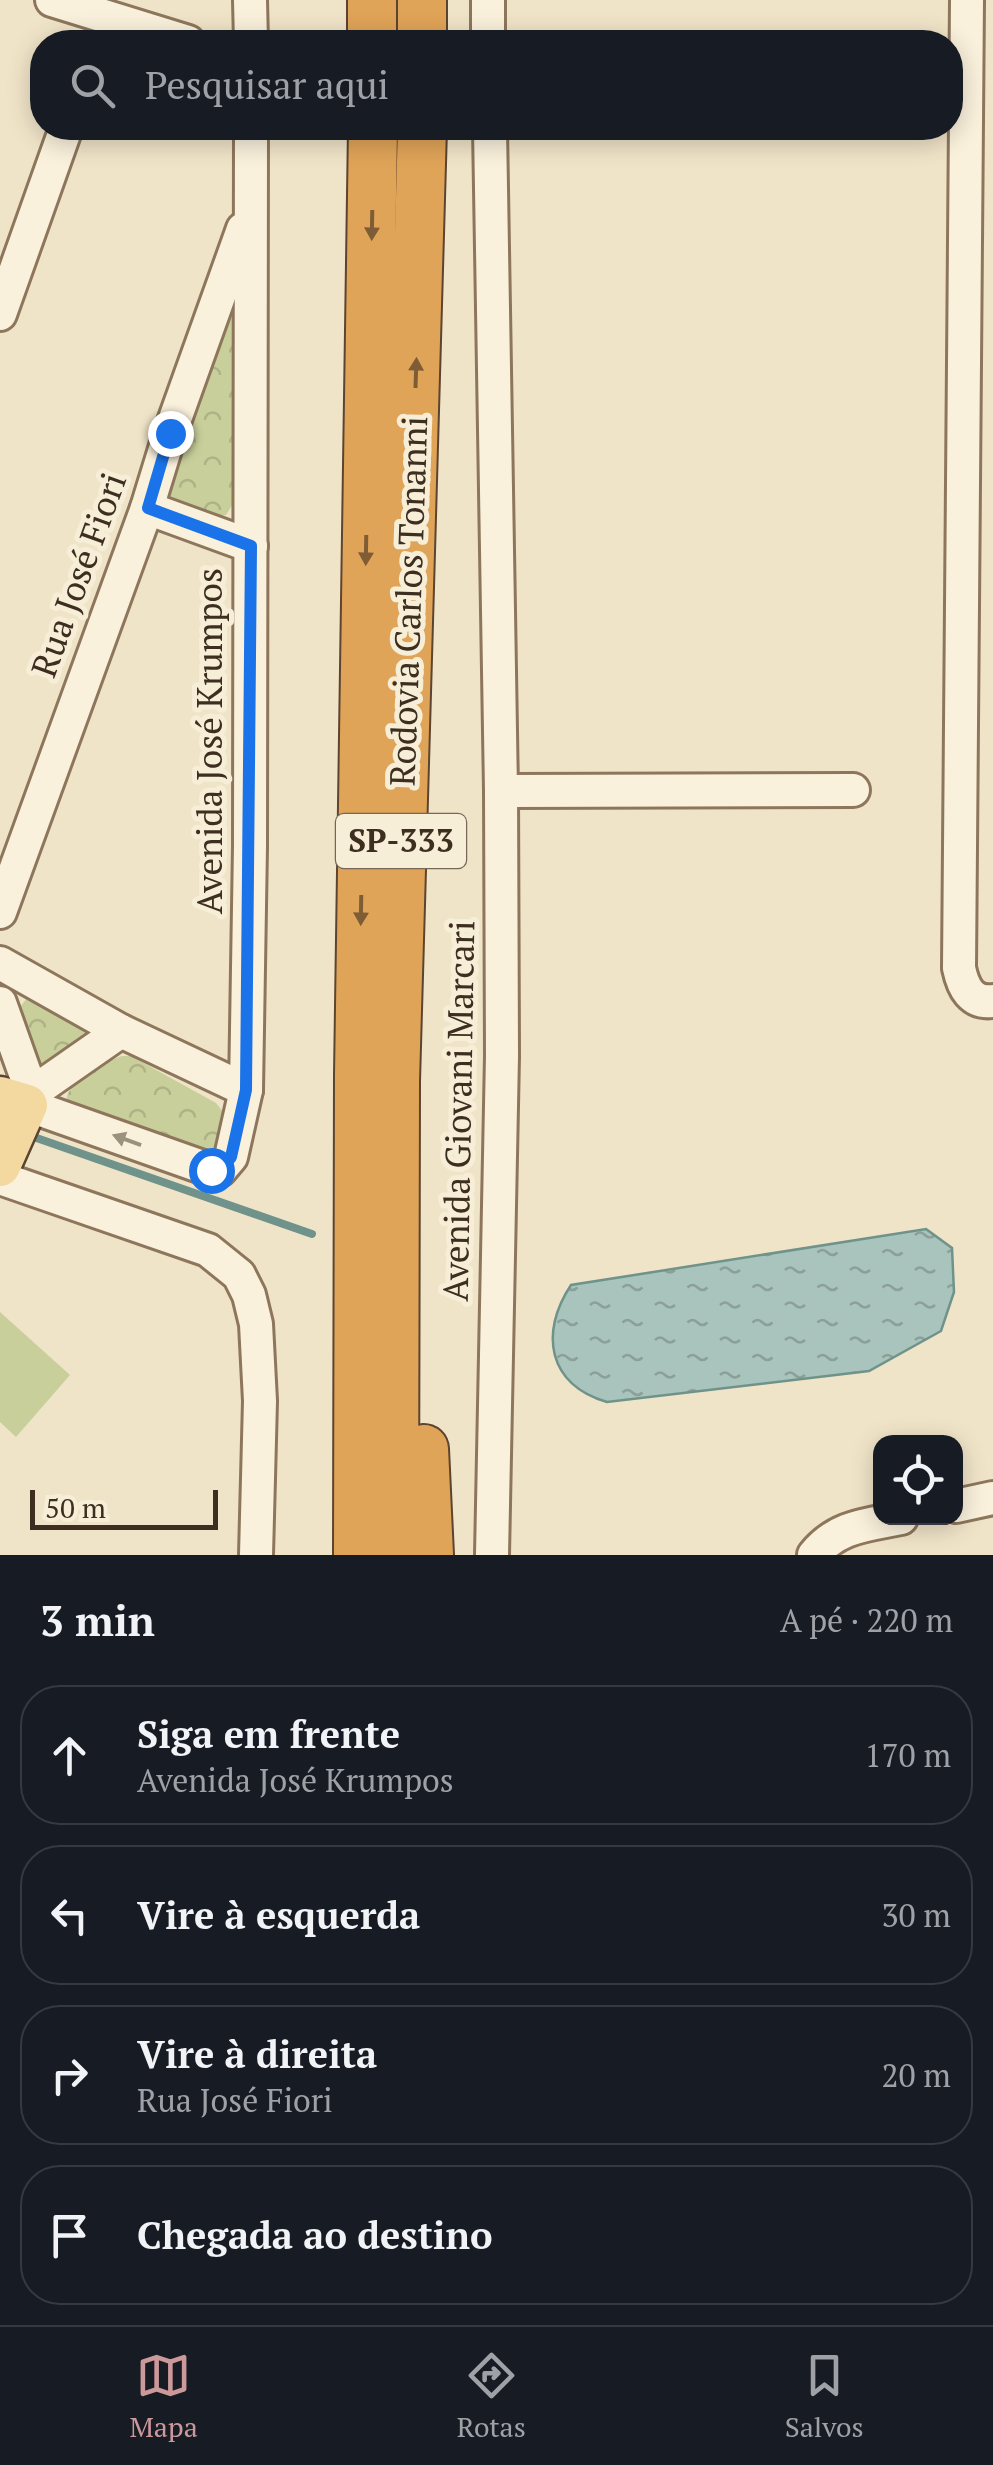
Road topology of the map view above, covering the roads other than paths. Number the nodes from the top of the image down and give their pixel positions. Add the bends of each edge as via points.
1 (52, 0) edge
2 (250, 0) edge
3 (372, 0) edge
4 (422, 0) edge
5 (488, 0) edge
6 (967, 0) edge
7 (100, 30) edge
8 (250, 30) edge
9 (372, 30) edge
10 (422, 30) edge
11 (488, 30) edge
12 (62, 140) edge
13 (251, 140) edge
14 (372, 140) edge
15 (422, 140) edge
16 (490, 140) edge
17 (251, 208) junction
18 (0, 314) edge
19 (148, 508) junction
20 (251, 546) junction
21 (407, 644) junction
22 (853, 790) dead end
23 (501, 791) junction
24 (0, 912) edge
25 (0, 963) edge
26 (993, 1002) edge
27 (0, 1003) edge
28 (121, 1030) junction
29 (246, 1090) junction
30 (20, 1103) edge
31 (1, 1169) edge
32 (359, 1181) junction
33 (993, 1498) edge
34 (963, 1504) edge
35 (873, 1524) edge
36 (819, 1548) edge
37 (256, 1555) edge
38 (338, 1555) edge
39 (358, 1555) edge
40 (394, 1555) edge
41 (429, 1555) edge
42 (492, 1555) edge

1 - 7 street
2 - 8 street
3 - 9 highway
4 - 10 highway
5 - 11 street
6 - 26 street via 959,968 970,996
12 - 18 street
13 - 17 street, Avenida José Krumpos
14 -> 32 highway, Rodovia Carlos Tonanni / SP-333
21 -> 15 highway, Rodovia Carlos Tonanni / SP-333
16 - 23 street, Avenida Giovani Marcari
17 - 19 street, Rua José Fiori
17 - 20 street, Avenida José Krumpos
19 - 20 street
19 - 24 street, Rua José Fiori
20 - 29 street, Avenida José Krumpos
21 - 40 highway, Rodovia Carlos Tonanni / SP-333 via 395,1081
21 - 41 highway via 416,1306
22 - 23 street
23 - 42 street, Avenida Giovani Marcari
25 - 28 street
27 - 30 street
28 - 29 street
28 - 30 street
29 -> 30 street, Avenida José Krumpos via 231,1157 220,1170
30 - 31 main road
31 - 37 street via 208,1250 239,1275 256,1324
32 - 38 highway
32 - 39 highway, Rodovia Carlos Tonanni / SP-333
33 - 34 street
35 - 36 street via 842,1530

